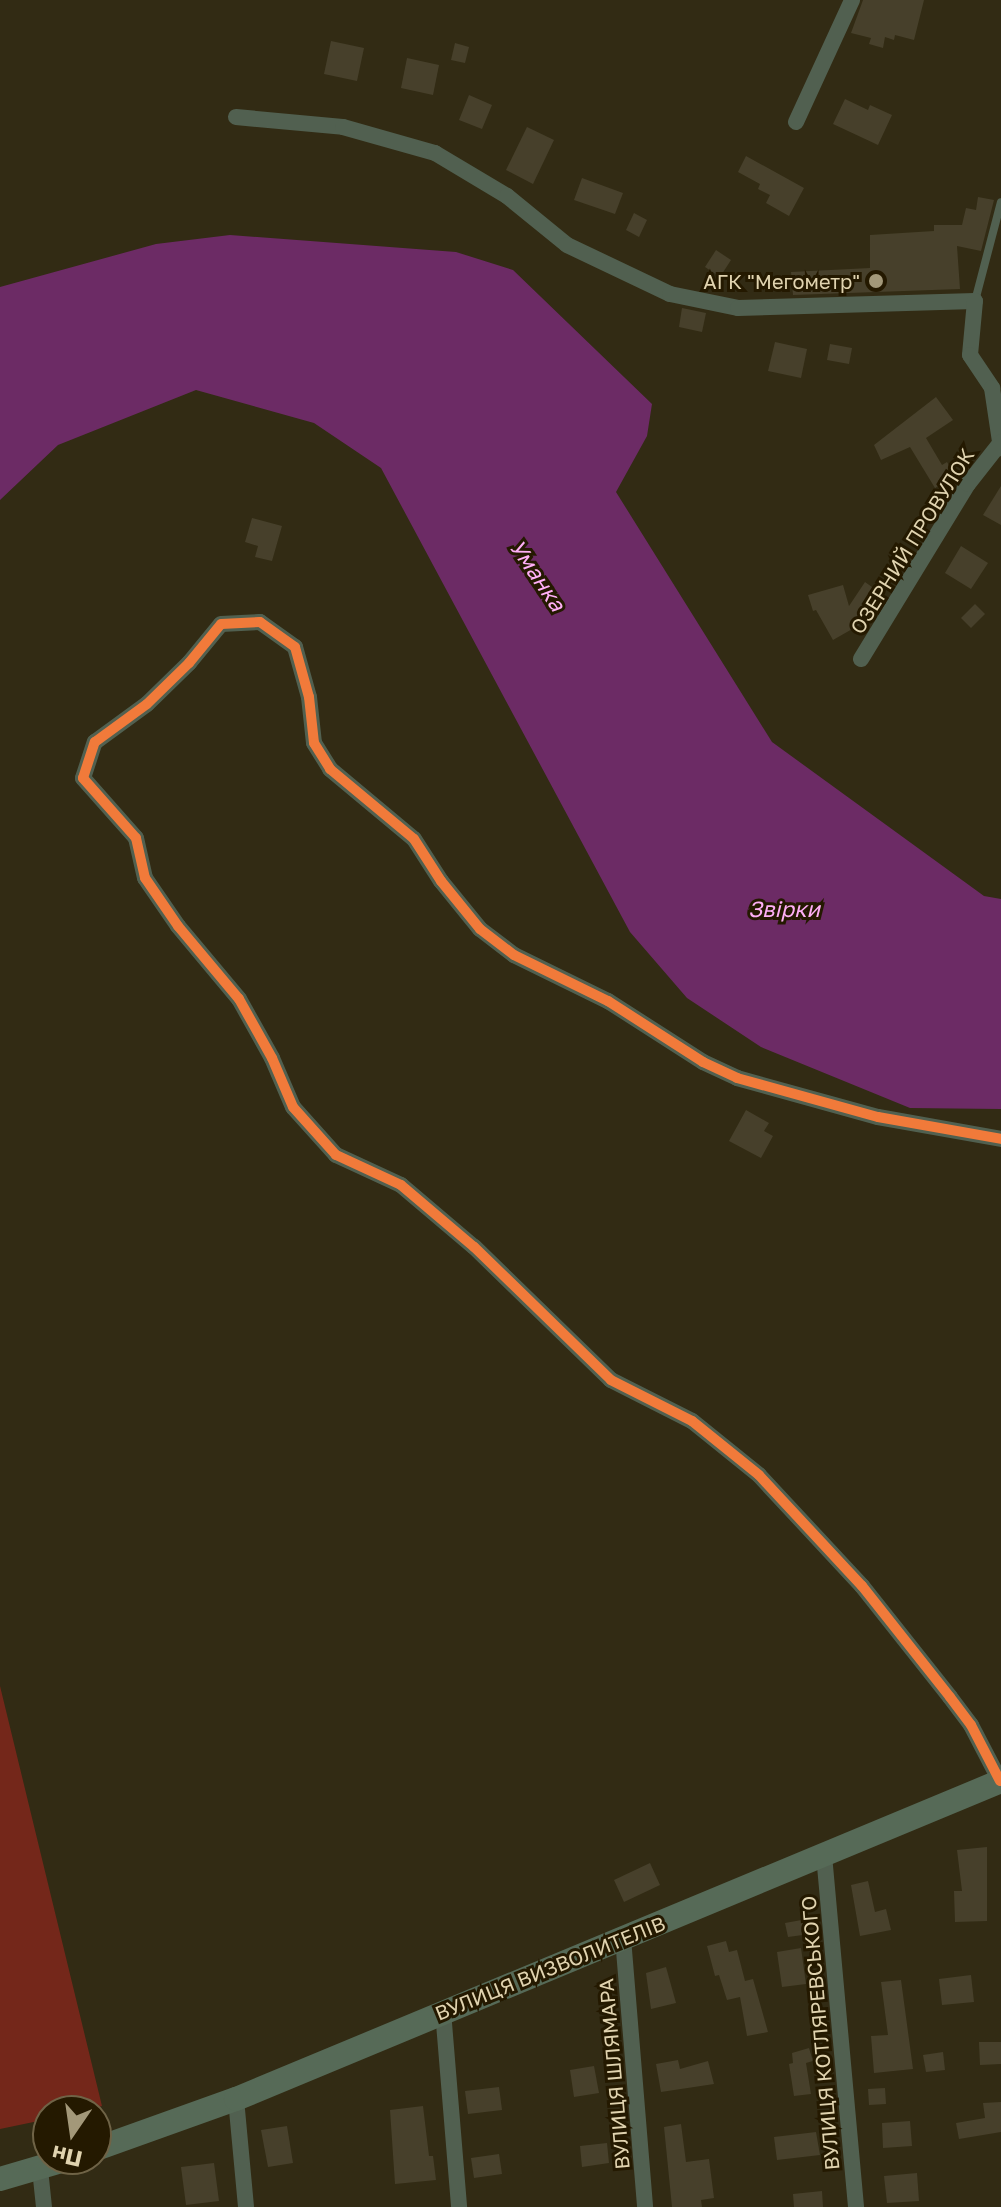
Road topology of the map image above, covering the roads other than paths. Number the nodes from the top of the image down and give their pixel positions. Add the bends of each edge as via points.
1 (852, 0) edge
2 (236, 117) dead end
3 (796, 122) dead end
4 (1001, 202) edge
5 (975, 301) junction
6 (996, 385) edge
7 (1000, 445) edge
8 (861, 659) dead end
9 (1001, 1139) edge
10 (1000, 1781) edge
11 (824, 1855) junction
12 (623, 1938) junction
13 (443, 2011) junction
14 (236, 2099) junction
15 (112, 2143) edge
16 (32, 2171) edge
17 (41, 2175) edge
18 (0, 2179) edge
19 (44, 2207) edge
20 (246, 2207) edge
21 (459, 2207) edge
22 (645, 2207) edge
23 (856, 2207) edge

1 - 3 street
2 - 5 street via 343,127 435,153 507,196 567,245 670,294 738,308
4 - 5 lane
5 - 6 street via 970,355
6 - 7 street
7 - 8 street, ОЗЕРНИЙ ПРОВУЛОК via 968,484
9 - 10 street via 878,1117 737,1078 608,1001 514,955 480,929 414,839 330,769 314,743 309,697 295,647 260,622 221,624 147,704 95,742 83,778 136,838 145,878 239,999 293,1107 336,1155 401,1185 474,1247 611,1380 692,1421 759,1475 862,1586 950,1697
10 - 11 main road, ВУЛИЦЯ ВИЗВОЛИТЕЛІВ
11 - 12 main road, ВУЛИЦЯ ВИЗВОЛИТЕЛІВ
11 - 23 street, ВУЛИЦЯ КОТЛЯРЕВСЬКОГО
12 - 13 main road, ВУЛИЦЯ ВИЗВОЛИТЕЛІВ
12 - 22 street, ВУЛИЦЯ ШЛЯМАРА
13 - 14 main road, ВУЛИЦЯ ВИЗВОЛИТЕЛІВ
13 - 21 street
14 - 15 main road, ВУЛИЦЯ ВИЗВОЛИТЕЛІВ
14 - 20 street
16 - 18 main road
17 - 19 street

